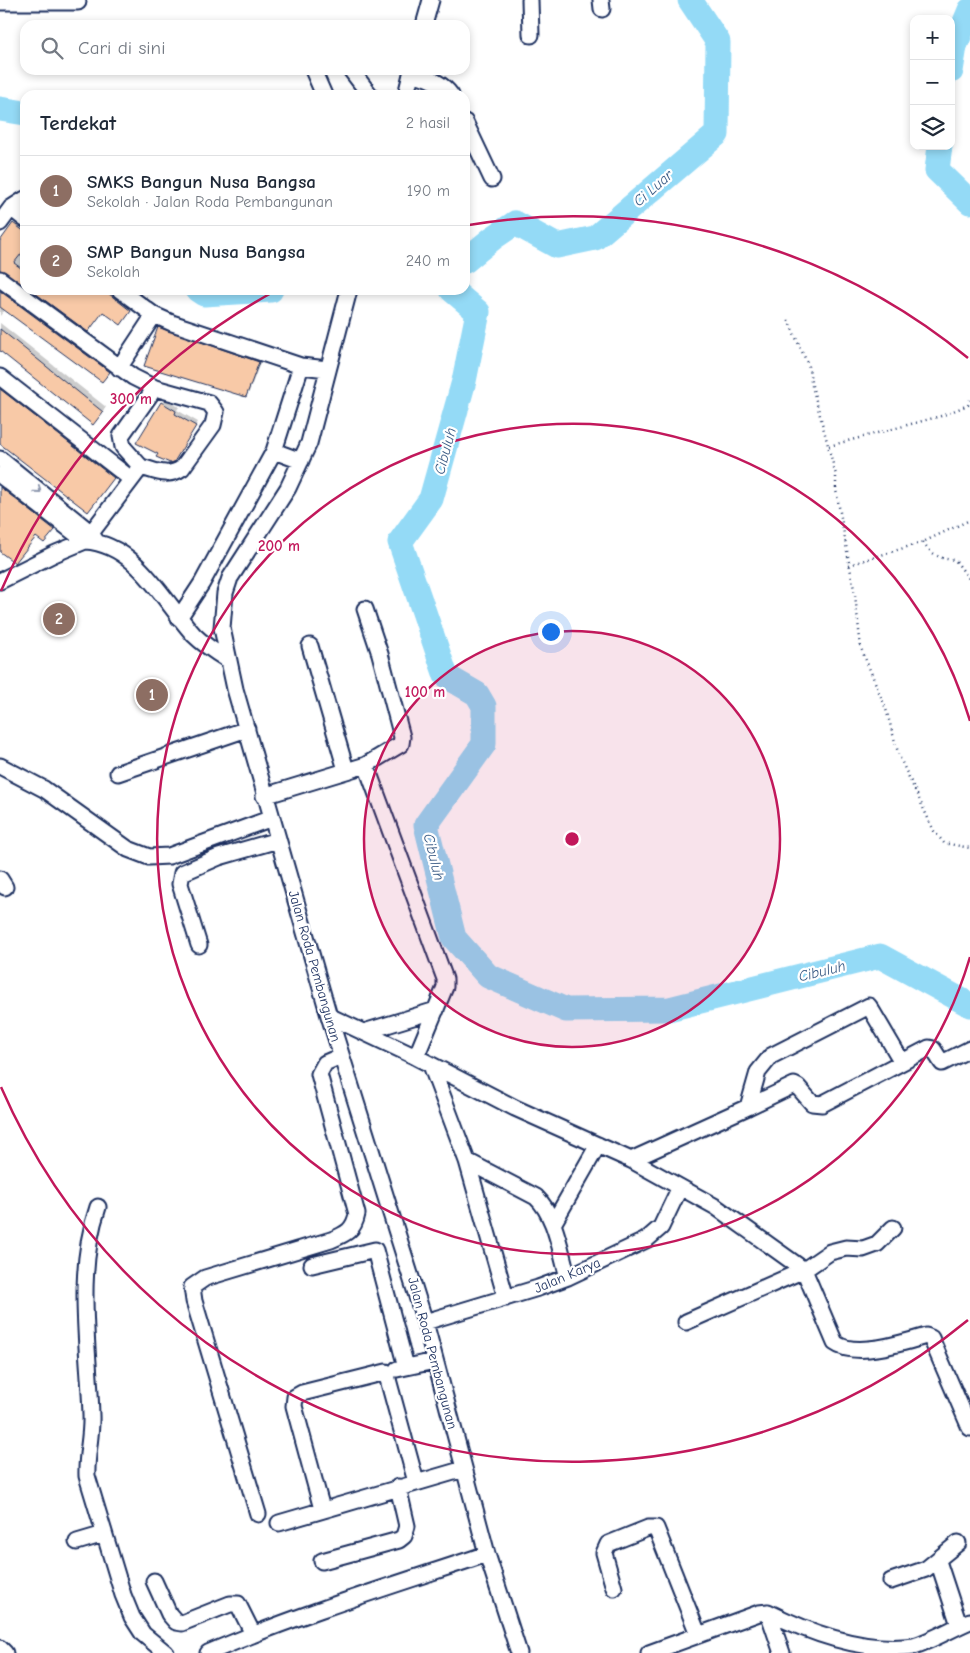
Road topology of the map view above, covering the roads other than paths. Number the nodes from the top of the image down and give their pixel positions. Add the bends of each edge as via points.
1 (431, 0) edge
2 (530, 0) edge
3 (0, 2) edge
4 (78, 2) dead end
5 (425, 20) edge
6 (531, 35) dead end
7 (315, 75) edge
8 (355, 75) edge
9 (411, 75) edge
10 (420, 75) edge
11 (322, 90) edge
12 (366, 90) edge
13 (407, 90) edge
14 (448, 90) edge
15 (470, 133) edge
16 (492, 179) dead end
17 (20, 203) edge
18 (11, 208) junction
19 (20, 215) edge
20 (0, 223) edge
21 (0, 279) edge
22 (20, 294) edge
23 (21, 295) edge
24 (127, 295) edge
25 (348, 295) edge
26 (154, 315) junction
27 (301, 366) junction
28 (119, 368) junction
29 (327, 370) junction
30 (0, 377) edge
31 (154, 388) junction
32 (274, 452) junction
33 (0, 459) edge
34 (301, 461) junction
35 (141, 467) junction
36 (0, 475) edge
37 (131, 479) junction
38 (91, 539) junction
39 (2, 577) edge
40 (365, 609) dead end
41 (179, 618) junction
42 (310, 646) dead end
43 (228, 660) junction
44 (247, 729) junction
45 (366, 765) junction
46 (0, 766) edge
47 (346, 770) junction
48 (118, 773) dead end
49 (264, 796) junction
50 (272, 818) junction
51 (278, 840) junction
52 (199, 945) dead end
53 (436, 1010) junction
54 (329, 1016) junction
55 (364, 1032) junction
56 (970, 1049) edge
57 (341, 1056) junction
58 (416, 1057) junction
59 (902, 1062) junction
60 (431, 1065) junction
61 (748, 1107) junction
62 (598, 1145) junction
63 (631, 1160) junction
64 (467, 1161) junction
65 (680, 1187) junction
66 (98, 1207) dead end
67 (553, 1224) junction
68 (893, 1228) dead end
69 (312, 1265) dead end
70 (804, 1270) junction
71 (568, 1277) junction
72 (506, 1298) junction
73 (425, 1322) junction
74 (686, 1322) dead end
75 (435, 1361) junction
76 (406, 1367) junction
77 (386, 1372) junction
78 (969, 1421) edge
79 (464, 1469) junction
80 (416, 1482) junction
81 (398, 1486) junction
82 (322, 1509) junction
83 (258, 1514) dead end
84 (278, 1523) dead end
85 (104, 1534) junction
86 (77, 1542) dead end
87 (958, 1543) dead end
88 (487, 1554) junction
89 (322, 1561) dead end
90 (938, 1561) junction
91 (154, 1581) dead end
92 (891, 1581) dead end
93 (614, 1588) dead end
94 (768, 1612) junction
95 (965, 1623) edge
96 (253, 1634) junction
97 (698, 1634) junction
98 (0, 1648) edge
99 (914, 1650) edge
100 (5, 1653) edge
101 (166, 1653) edge
102 (208, 1653) edge
103 (518, 1653) edge
104 (649, 1653) edge
105 (782, 1653) edge

1 - 5 street
2 - 6 street
3 - 4 street
7 - 11 street
8 - 12 street
9 - 13 street
10 - 14 street
15 - 16 street
17 - 18 street
18 - 19 street
18 - 20 street
21 - 22 street
23 - 28 street
24 - 26 street
25 - 29 street, Jalan Roda Pembangunan
26 - 27 street
26 - 28 street
27 - 29 street
27 - 32 street
28 - 31 street
29 - 34 street, Jalan Roda Pembangunan via 312,436
30 - 37 street
31 - 35 street via 122,436 123,447
31 - 35 street via 209,403 214,406 216,417 177,472 166,474
32 - 34 street
32 - 41 street
33 -> 38 street
34 - 43 street, Jalan Roda Pembangunan via 288,488 230,578 222,628
35 - 37 street
36 - 38 street
37 - 38 street
38 - 39 street
38 - 41 street via 119,552 146,574
40 - 45 street via 402,741 398,747
41 - 43 street via 204,645
42 - 47 street
43 - 44 street, Jalan Roda Pembangunan
44 - 48 street
44 - 49 street, Jalan Roda Pembangunan
45 - 47 street
45 - 53 street via 445,979
46 - 50 street via 44,789 128,848 149,857 169,856
47 - 49 street
49 - 50 street, Jalan Roda Pembangunan
50 - 51 street, Jalan Roda Pembangunan
51 - 52 street via 219,857 182,873 180,884
51 - 54 street, Jalan Roda Pembangunan
53 - 55 street
53 - 58 street
54 - 55 street
54 - 57 street, Jalan Roda Pembangunan
55 - 58 street
56 - 59 street via 942,1063 931,1047
57 - 73 street, Jalan Roda Pembangunan
57 - 83 street via 325,1063 320,1074 357,1214 355,1225 347,1233 331,1240 205,1278 192,1287
58 - 60 street
59 - 61 street via 822,1104 812,1103 794,1085
59 - 61 street via 869,1006 772,1056 758,1072
60 - 62 street
60 - 64 street
61 - 63 street
62 - 63 street
62 - 67 street
63 - 65 street
64 - 67 street via 536,1197
64 - 72 street
65 - 70 street via 716,1207
65 - 71 street, Jalan Karya via 655,1233
66 - 85 street via 91,1228 87,1260 86,1352 91,1416 86,1459 87,1476
67 - 71 street
68 - 70 street via 877,1244 863,1249 846,1248 830,1252
69 - 76 street via 375,1250
70 - 74 street
70 - 78 street via 835,1343 840,1347 880,1349 926,1336 931,1338
71 - 72 street, Jalan Karya
72 - 73 street, Jalan Karya
73 - 75 street, Jalan Roda Pembangunan
75 - 76 street
75 - 79 street, Jalan Roda Pembangunan
76 - 77 street
77 - 80 street
77 - 82 street via 294,1397
79 - 80 street
79 - 88 street, Jalan Roda Pembangunan
80 - 81 street
81 - 82 street
81 - 89 street via 407,1526 404,1536
82 - 84 street
85 - 86 street
85 - 101 street via 132,1617 143,1634
87 - 90 street
88 - 96 street
88 - 103 street, Jalan Roda Pembangunan
90 - 92 street via 912,1575
90 - 95 street
91 - 96 street via 176,1622 182,1623 230,1604 238,1604
93 - 97 street via 604,1553 608,1544 648,1528 656,1528
94 - 97 street via 752,1614
94 - 99 street via 864,1651
94 - 105 street
95 - 99 street
96 - 102 street
97 - 104 street
98 - 100 street

